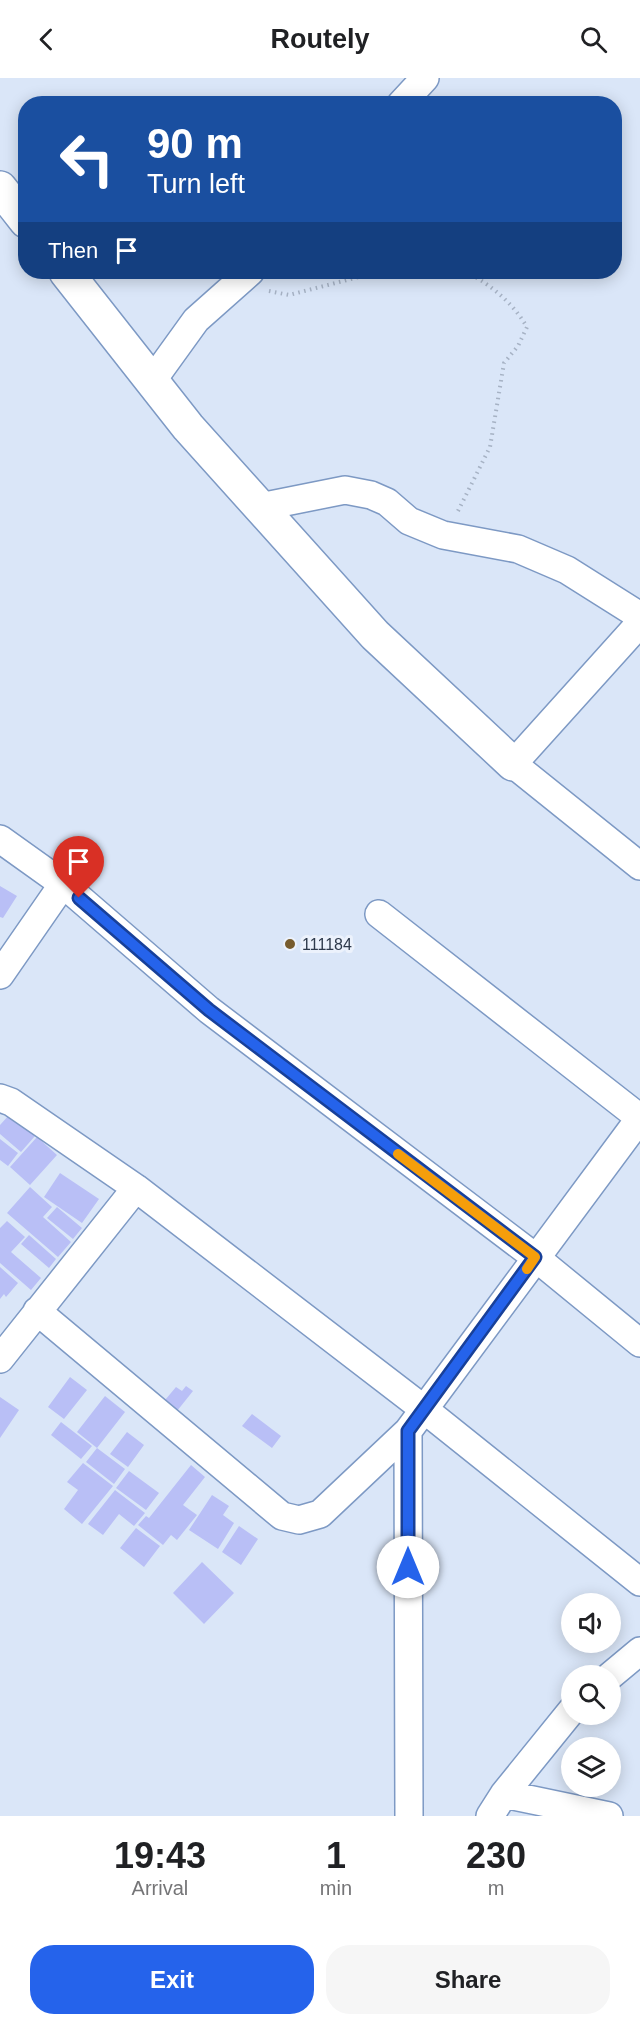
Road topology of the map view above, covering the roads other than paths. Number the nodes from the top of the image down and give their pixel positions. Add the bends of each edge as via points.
1 (425, 78) edge
2 (408, 96) edge
3 (0, 188) edge
4 (18, 211) edge
5 (72, 279) edge
6 (243, 279) edge
7 (152, 381) junction
8 (260, 507) junction
9 (640, 616) edge
10 (640, 623) edge
11 (513, 764) junction
12 (0, 839) edge
13 (640, 866) edge
14 (63, 884) junction
15 (379, 914) dead end
16 (0, 975) edge
17 (4, 1105) edge
18 (640, 1118) edge
19 (136, 1188) junction
20 (535, 1257) junction
21 (37, 1311) junction
22 (640, 1343) edge
23 (0, 1359) edge
24 (416, 1420) junction
25 (640, 1582) edge
26 (640, 1650) edge
27 (621, 1666) edge
28 (561, 1724) edge
29 (497, 1805) edge
30 (409, 1816) edge
31 (609, 1816) edge

1 - 2 street
3 - 4 street
5 - 7 street
6 - 7 street via 196,320
7 - 8 street
8 - 9 street via 345,490 371,495 387,502 409,521 443,535 518,549 567,570
8 - 11 street via 375,635
10 - 11 street
11 - 13 street
12 - 14 street
14 - 16 street
14 - 20 street via 209,1010
15 - 18 street
17 - 19 street
18 - 20 street
19 - 21 street
19 - 24 street
20 - 22 street
20 - 24 street
21 - 23 street
21 - 24 street via 282,1516 299,1520 320,1514
24 - 25 street
24 - 30 street
26 - 27 street
28 - 29 street
29 - 31 street

